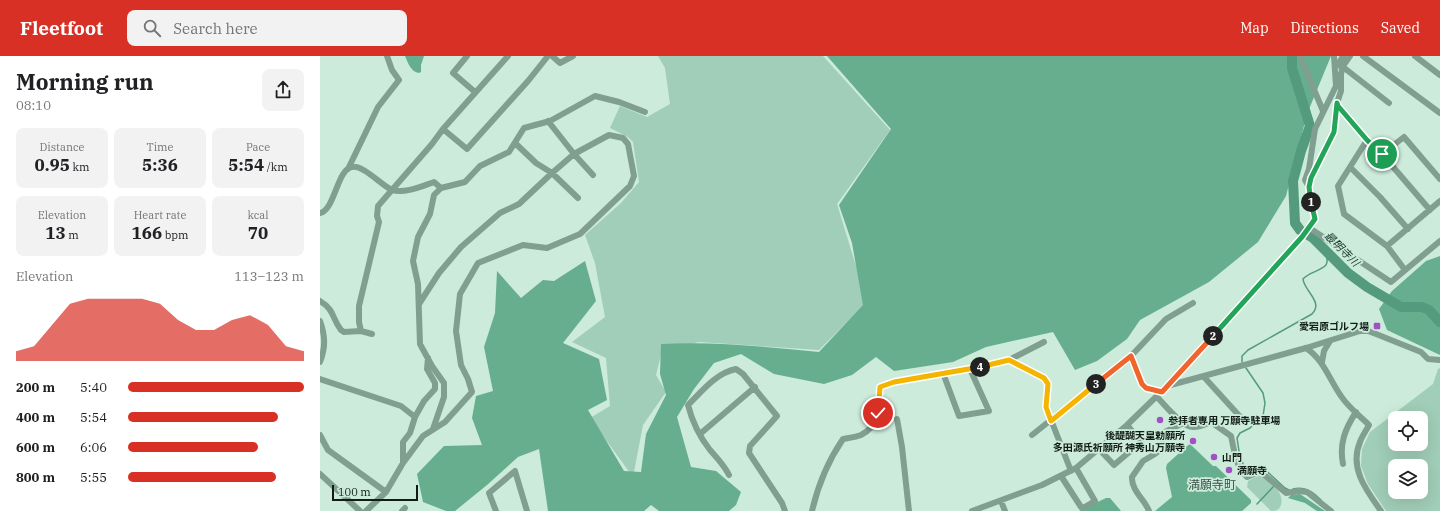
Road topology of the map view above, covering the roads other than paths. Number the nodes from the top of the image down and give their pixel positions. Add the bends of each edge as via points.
1 (387, 56) edge
2 (467, 56) edge
3 (508, 56) edge
4 (548, 56) edge
5 (552, 56) edge
6 (572, 56) edge
7 (1300, 56) edge
8 (1334, 56) edge
9 (1343, 56) edge
10 (1350, 56) edge
11 (1363, 56) edge
12 (1415, 56) edge
13 (1343, 68) junction
14 (1440, 75) edge
15 (475, 92) junction
16 (1337, 103) junction
17 (1389, 103) dead end
18 (1323, 111) junction
19 (645, 112) dead end
20 (1440, 113) edge
21 (548, 121) junction
22 (443, 129) junction
23 (1367, 140) junction
24 (515, 143) junction
25 (574, 154) junction
26 (1382, 154) junction
27 (1350, 167) junction
28 (348, 169) junction
29 (552, 173) junction
30 (593, 175) dead end
31 (1440, 179) edge
32 (1309, 187) junction
33 (441, 188) junction
34 (391, 190) junction
35 (578, 198) dead end
36 (1440, 201) edge
37 (1430, 210) junction
38 (320, 213) edge
39 (1308, 227) junction
40 (1408, 229) junction
41 (1440, 240) edge
42 (1387, 246) junction
43 (1405, 270) junction
44 (320, 301) edge
45 (1193, 303) dead end
46 (419, 304) junction
47 (320, 320) edge
48 (361, 331) junction
49 (372, 334) dead end
50 (1330, 341) junction
51 (1044, 342) dead end
52 (1306, 348) junction
53 (1131, 356) junction
54 (428, 358) junction
55 (1009, 360) junction
56 (1440, 360) edge
57 (320, 362) edge
58 (1322, 362) junction
59 (970, 369) junction
60 (943, 373) junction
61 (1204, 377) junction
62 (320, 379) edge
63 (1167, 386) junction
64 (754, 388) junction
65 (1159, 394) junction
66 (1356, 412) junction
67 (415, 417) junction
68 (897, 419) dead end
69 (1051, 421) junction
70 (1244, 421) dead end
71 (1183, 423) junction
72 (1127, 425) junction
73 (433, 429) junction
74 (700, 434) junction
75 (320, 435) edge
76 (1032, 435) dead end
77 (1099, 449) junction
78 (403, 463) junction
79 (1343, 464) dead end
80 (1073, 469) junction
81 (320, 474) edge
82 (729, 475) dead end
83 (1061, 476) junction
84 (386, 492) junction
85 (1001, 501) junction
86 (360, 511) edge
87 (366, 511) edge
88 (496, 511) edge
89 (527, 511) edge
90 (785, 511) edge
91 (812, 511) edge
92 (909, 511) edge
93 (972, 511) edge
94 (1005, 511) edge
95 (1149, 511) edge
96 (1331, 511) edge
97 (1381, 511) edge

1 - 28 street via 399,80 378,108
2 - 15 street via 453,73
3 - 15 street
4 - 22 street via 467,150
5 - 6 street via 560,63
7 - 18 street
8 - 18 street via 1336,86
9 - 13 street via 1339,63
10 - 13 street
11 - 20 street
12 - 14 street
13 - 16 street
13 - 17 street
15 - 22 street
16 - 23 street
16 - 32 street via 1334,132
18 - 32 street via 1315,129 1305,180
19 - 21 street via 595,96
21 - 24 street via 524,128
21 - 25 street
22 - 34 street
23 - 26 street
23 - 27 street
24 - 29 street via 536,163
24 - 33 street via 509,152 480,166 466,182
25 - 29 street
25 - 30 street
25 - 73 street via 608,135 623,138 628,144 634,176 630,186 580,234 547,248 523,245 478,263 460,294 456,331 461,365 472,392 445,422
26 - 31 street via 1404,136
26 - 37 street
27 - 40 street
27 - 42 street via 1338,186 1344,214
28 - 34 street via 355,167 365,171
28 - 38 street via 336,187 327,210
29 - 35 street
29 - 46 street via 519,204 500,213 461,246
32 - 39 street via 1315,219
33 - 34 street via 434,182 403,191
33 - 46 street via 434,195 430,214 418,237 413,261
34 - 48 street via 378,206 379,222 359,306
36 - 37 street
37 - 40 street
39 - 43 street via 1391,282
39 - 63 street via 1302,237
40 - 42 street
41 - 43 street
42 - 43 street
44 - 48 street via 326,304 341,330
45 - 53 street via 1166,319
46 - 54 street via 420,344
47 - 57 street via 325,339
48 - 49 street
50 - 52 street
50 - 56 street via 1360,331 1368,331 1421,352 1428,358
50 - 58 street
51 - 55 street
52 - 58 street
52 - 61 street
53 - 65 street via 1142,384
53 - 69 street
54 - 67 street via 427,369 435,383 435,389
54 - 73 street via 444,383 444,397
55 - 59 street
55 - 69 street via 1044,378 1048,384 1046,407
58 - 66 street via 1329,379
59 - 60 street
59 - 60 street via 989,411 960,416
60 - 91 street via 880,387 878,413 872,426 862,435 843,439 831,456 815,496
61 - 63 street
61 - 70 street
62 - 67 street via 401,406
63 - 65 street
64 - 74 street
64 - 74 street via 736,368 715,378 688,405 692,422
64 - 90 street via 778,416 750,446 749,453
65 - 71 street
65 - 72 street
66 - 79 street via 1341,448
66 - 97 street via 1369,425 1356,454 1358,475
67 - 78 street via 410,433 403,442
68 - 92 street
69 - 76 street
69 - 80 street
71 - 95 street via 1163,433 1160,450 1143,461 1132,477 1133,486
71 - 96 street via 1195,428 1214,423 1231,436 1236,460 1247,477 1262,473 1286,493 1306,492
72 - 77 street
72 - 77 street via 1141,442 1114,465
73 - 78 street via 423,436
74 - 82 street
75 - 84 street via 328,450
77 - 80 street
78 - 84 street
80 - 83 street
80 - 83 street via 1095,501 1082,508
81 - 86 street
83 - 85 street
84 - 87 street
85 - 93 street
85 - 94 street
88 - 89 street via 489,493 515,471

